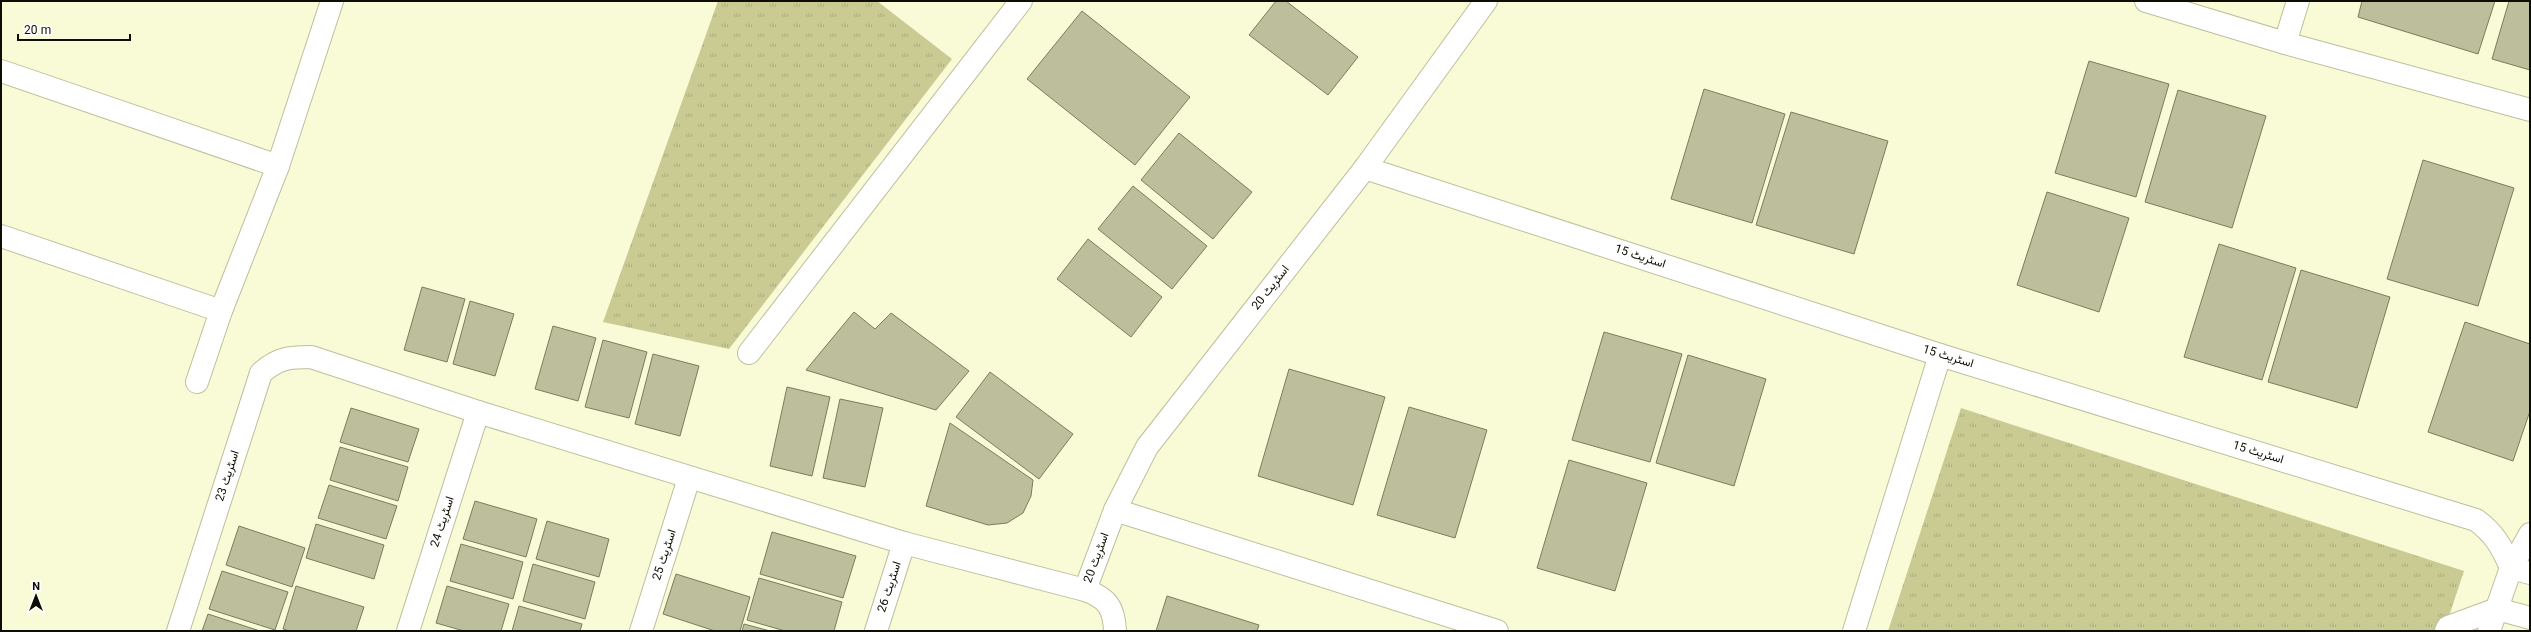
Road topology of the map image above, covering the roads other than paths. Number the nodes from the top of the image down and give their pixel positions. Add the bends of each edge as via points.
1 (332, 1) edge
2 (1021, 1) edge
3 (1486, 1) edge
4 (2146, 1) edge
5 (2298, 1) edge
6 (2285, 43) junction
7 (1, 71) edge
8 (2530, 110) edge
9 (278, 166) junction
10 (1365, 168) junction
11 (1, 236) edge
12 (221, 311) junction
13 (749, 353) dead end
14 (1940, 355) junction
15 (197, 382) dead end
16 (478, 412) junction
17 (689, 478) junction
18 (1115, 510) junction
19 (2530, 534) edge
20 (904, 543) junction
21 (2524, 568) edge
22 (1086, 590) junction
23 (2496, 609) junction
24 (2530, 620) edge
25 (178, 631) edge
26 (408, 631) edge
27 (641, 631) edge
28 (876, 631) edge
29 (1115, 631) edge
30 (1497, 631) edge
31 (1854, 631) edge
32 (2446, 631) edge
33 (2489, 631) edge
34 (2527, 631) edge

1 - 9 street
2 - 13 street
3 - 10 street, اسٹریٹ 20
4 - 6 street
5 - 6 street
6 - 8 street
7 - 9 street
9 - 12 street
10 - 14 street, اسٹریٹ 15
10 - 18 street, اسٹریٹ 20 via 1147,447
11 - 12 street
12 - 15 street
14 - 21 street, اسٹریٹ 15 via 2476,520 2489,530
14 - 31 street
16 - 17 street, اسٹریٹ 23
16 - 25 street, اسٹریٹ 23 via 311,357 292,357 274,362 261,373
16 - 26 street, اسٹریٹ 24
17 - 20 street, اسٹریٹ 23
17 - 27 street, اسٹریٹ 25
18 - 22 street, اسٹریٹ 20
18 - 30 street
19 - 21 street
20 - 22 street, اسٹریٹ 23
20 - 28 street, اسٹریٹ 26
21 - 23 street
22 - 29 street, اسٹریٹ 23 via 1102,596 1110,606
23 - 24 street
23 - 32 street via 2448,627
23 - 33 street
24 - 34 street

